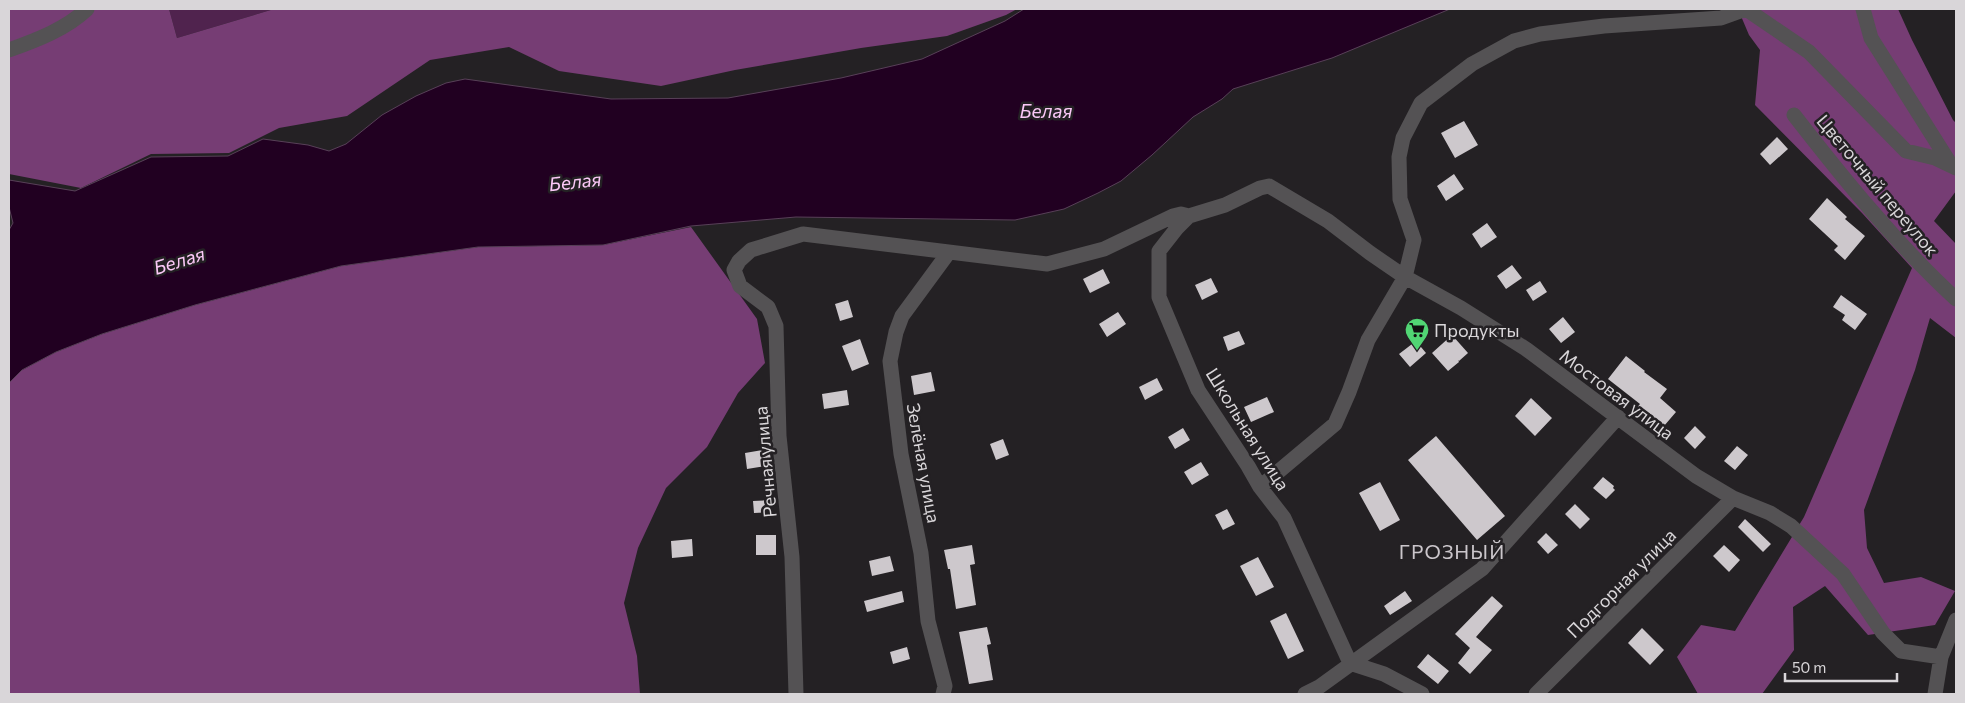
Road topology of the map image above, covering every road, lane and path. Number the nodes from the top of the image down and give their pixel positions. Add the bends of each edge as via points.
1 (87, 9) edge
2 (1746, 9) edge
3 (1863, 9) edge
4 (9, 50) edge
5 (1794, 115) dead end
6 (1954, 168) edge
7 (1189, 216) junction
8 (949, 252) junction
9 (1405, 276) junction
10 (1956, 299) edge
11 (1618, 417) junction
12 (1260, 487) junction
13 (1733, 498) junction
14 (1956, 620) edge
15 (1941, 656) junction
16 (1350, 663) junction
17 (796, 694) edge
18 (943, 694) edge
19 (1305, 694) edge
20 (1422, 694) edge
21 (1536, 694) edge
22 (1935, 694) edge

1 - 4 street via 69,24
2 - 6 street via 1809,52 1906,151 1935,158
2 - 9 street via 1721,18 1540,34 1514,41 1441,86 1421,103 1403,138 1399,157 1400,199 1414,240
3 - 6 street via 1871,38
5 - 10 street, Цветочный переулок via 1926,272
7 - 8 street via 1173,216 1104,249 1047,264
7 - 9 street, Мостовая улица via 1269,186 1328,221
7 - 12 street, Школьная улица via 1159,251 1159,297 1198,390
8 - 17 street, Речная улица via 803,234 751,250 734,270 740,286 768,307 776,326 779,436 792,558
8 - 18 street, Зелёная улица via 902,316 890,361 901,454 921,553 928,620 945,686
9 - 11 street, Мостовая улица via 1526,349
9 - 12 street via 1368,340 1335,424
11 - 13 street, Мостовая улица via 1696,476
11 - 16 street via 1482,569
12 - 16 street, Школьная улица via 1284,518
13 - 15 street, Мостовая улица via 1791,526 1843,574 1883,633 1901,651
13 - 21 street, Подгорная улица
14 - 15 street
15 - 22 street
16 - 19 street
16 - 20 street via 1384,674

